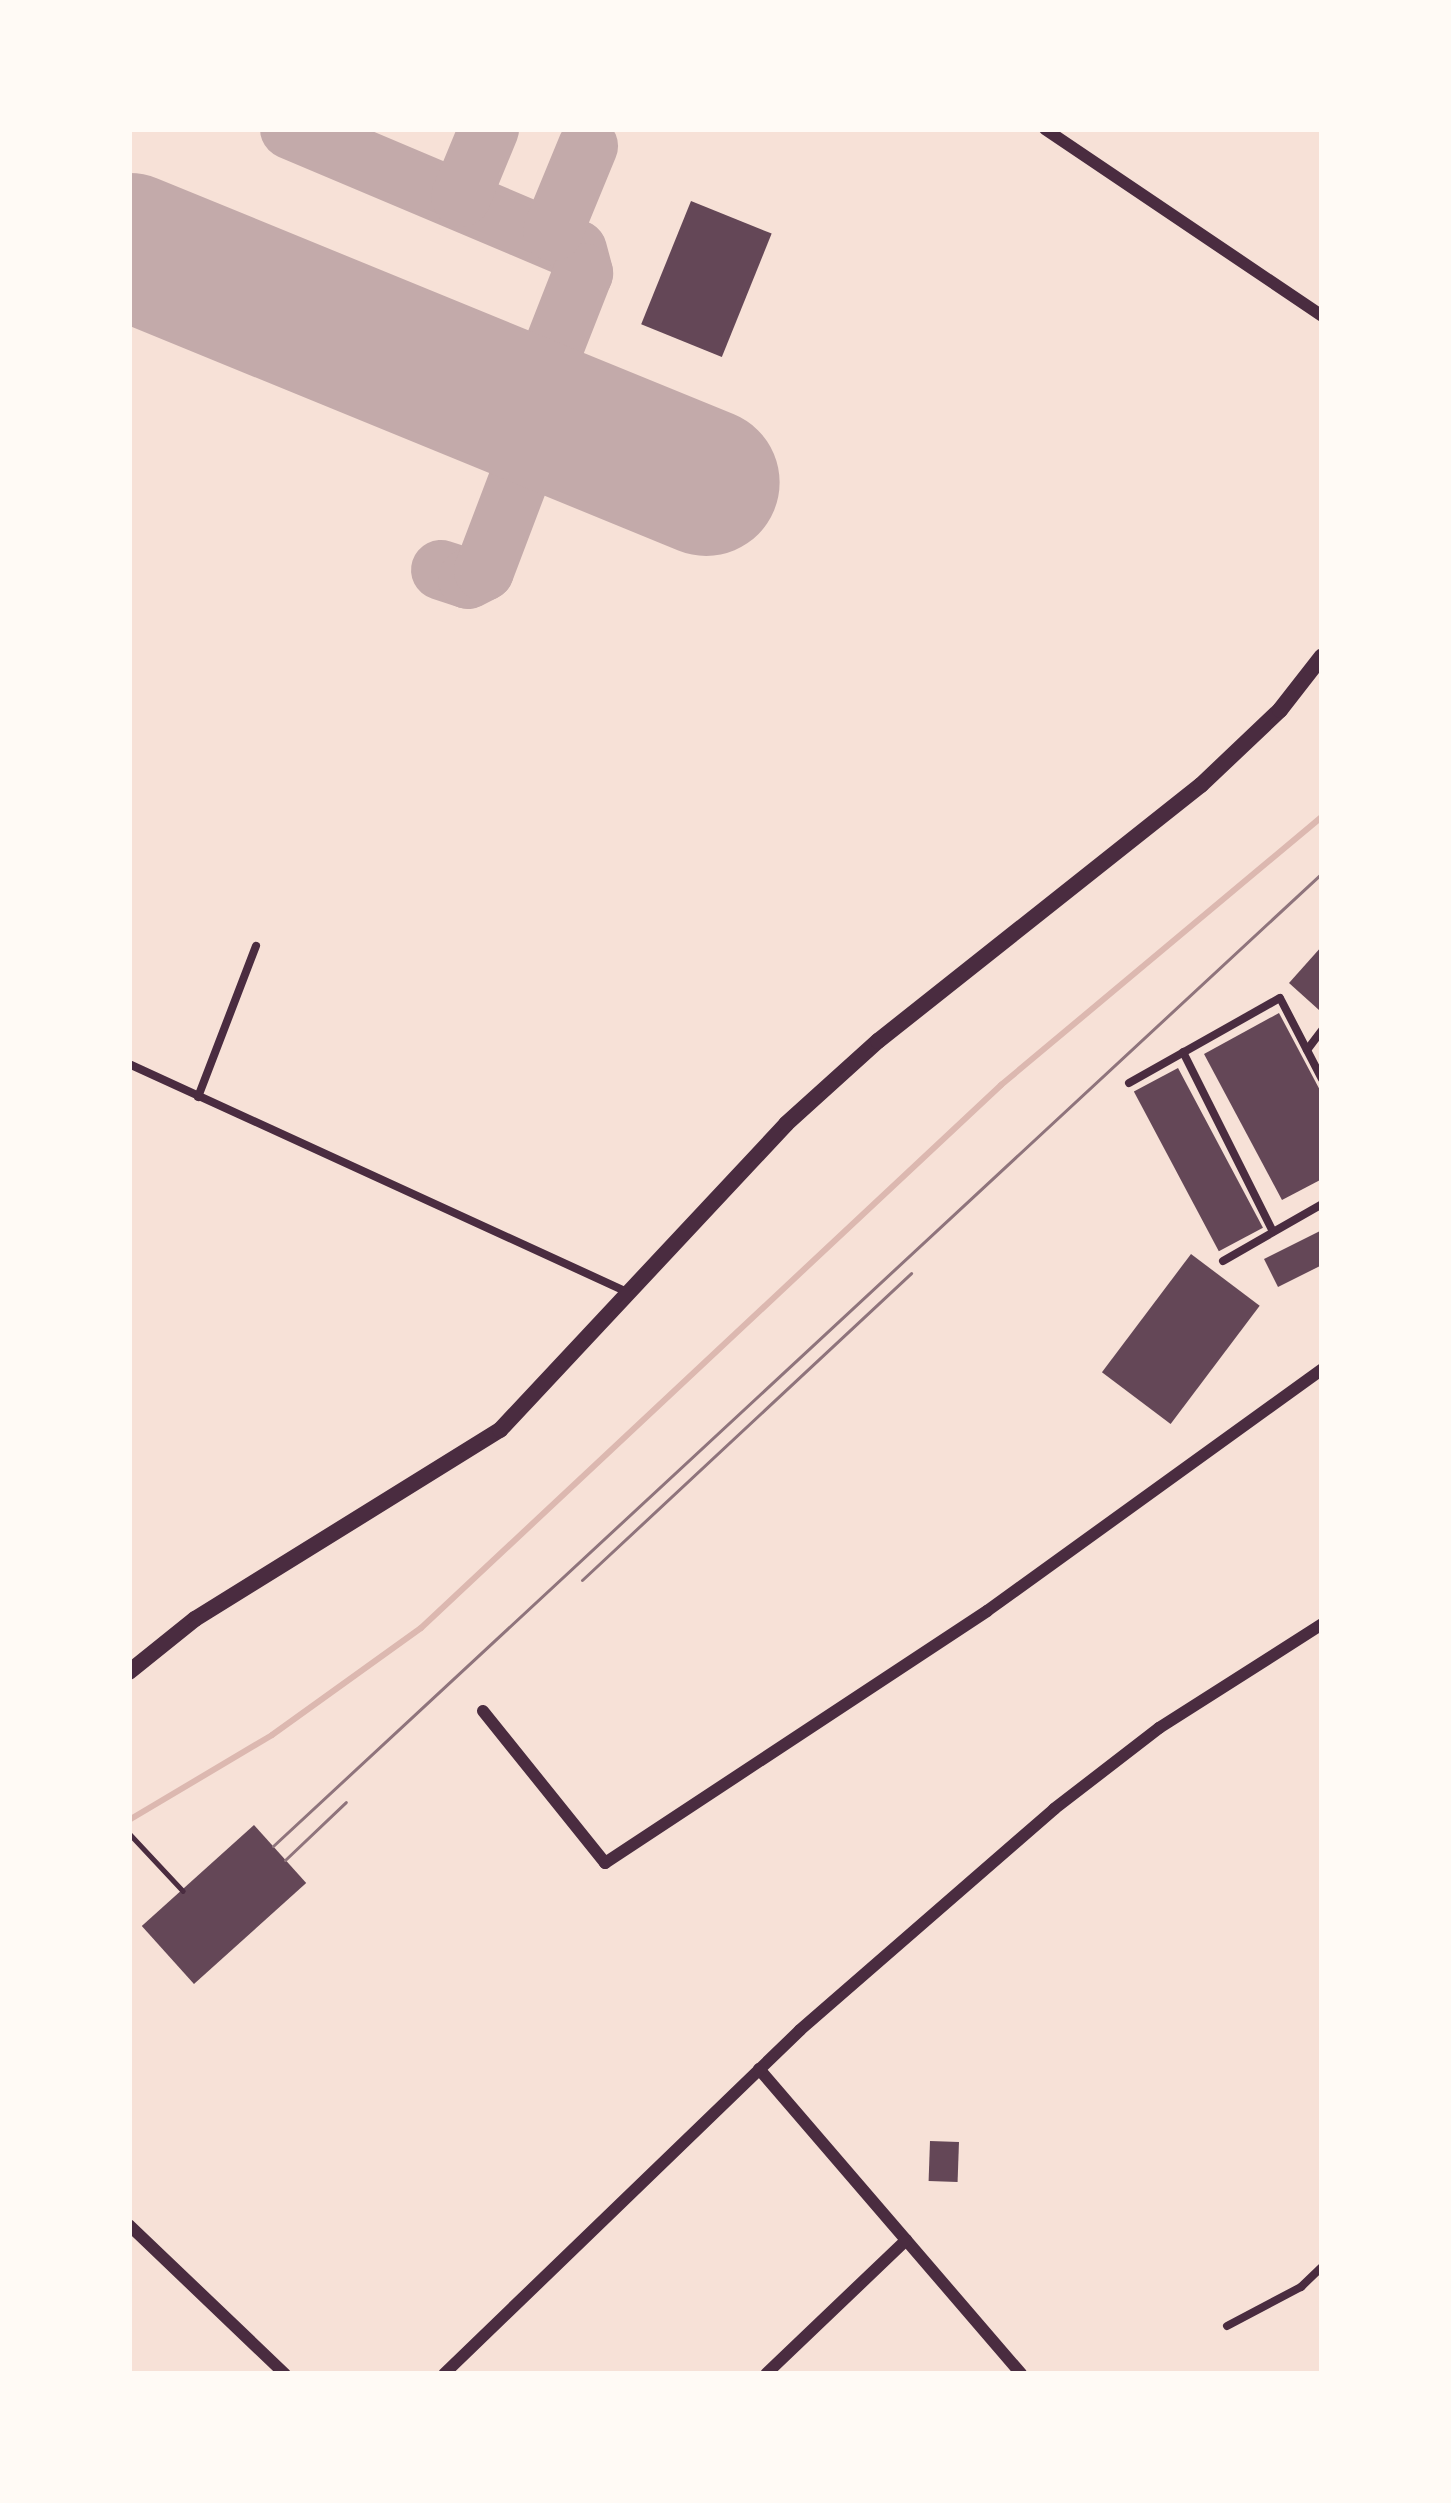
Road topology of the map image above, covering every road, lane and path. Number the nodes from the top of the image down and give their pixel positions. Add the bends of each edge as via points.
1 (1045, 129) edge
2 (1322, 316) edge
3 (1322, 656) edge
4 (256, 946) dead end
5 (1322, 1030) edge
6 (1307, 1050) junction
7 (1183, 1052) junction
8 (129, 1064) edge
9 (1322, 1079) edge
10 (1129, 1083) dead end
11 (198, 1097) junction
12 (1322, 1204) edge
13 (1273, 1232) junction
14 (1222, 1261) dead end
15 (631, 1295) junction
16 (1322, 1369) edge
17 (1322, 1624) edge
18 (129, 1672) edge
19 (483, 1711) dead end
20 (129, 1833) edge
21 (183, 1891) dead end
22 (759, 2068) junction
23 (129, 2224) edge
24 (906, 2240) junction
25 (1322, 2266) edge
26 (1227, 2326) dead end
27 (285, 2374) edge
28 (444, 2374) edge
29 (766, 2374) edge
30 (1022, 2374) edge

1 - 2 street
3 - 15 street via 1280,710 1201,785 894,1028 786,1124
4 - 11 lane
5 - 6 lane
6 - 7 lane via 1280,998
6 - 9 lane
7 - 10 lane
7 - 13 lane
8 - 11 lane
11 - 15 lane
12 - 13 lane
13 - 14 lane
15 - 18 street via 500,1430 195,1619
16 - 19 street via 987,1610 605,1863
17 - 22 street via 1159,1728 1054,1809
20 - 21 path
22 - 24 street
22 - 28 street
23 - 27 street
24 - 29 street
24 - 30 street
25 - 26 lane

